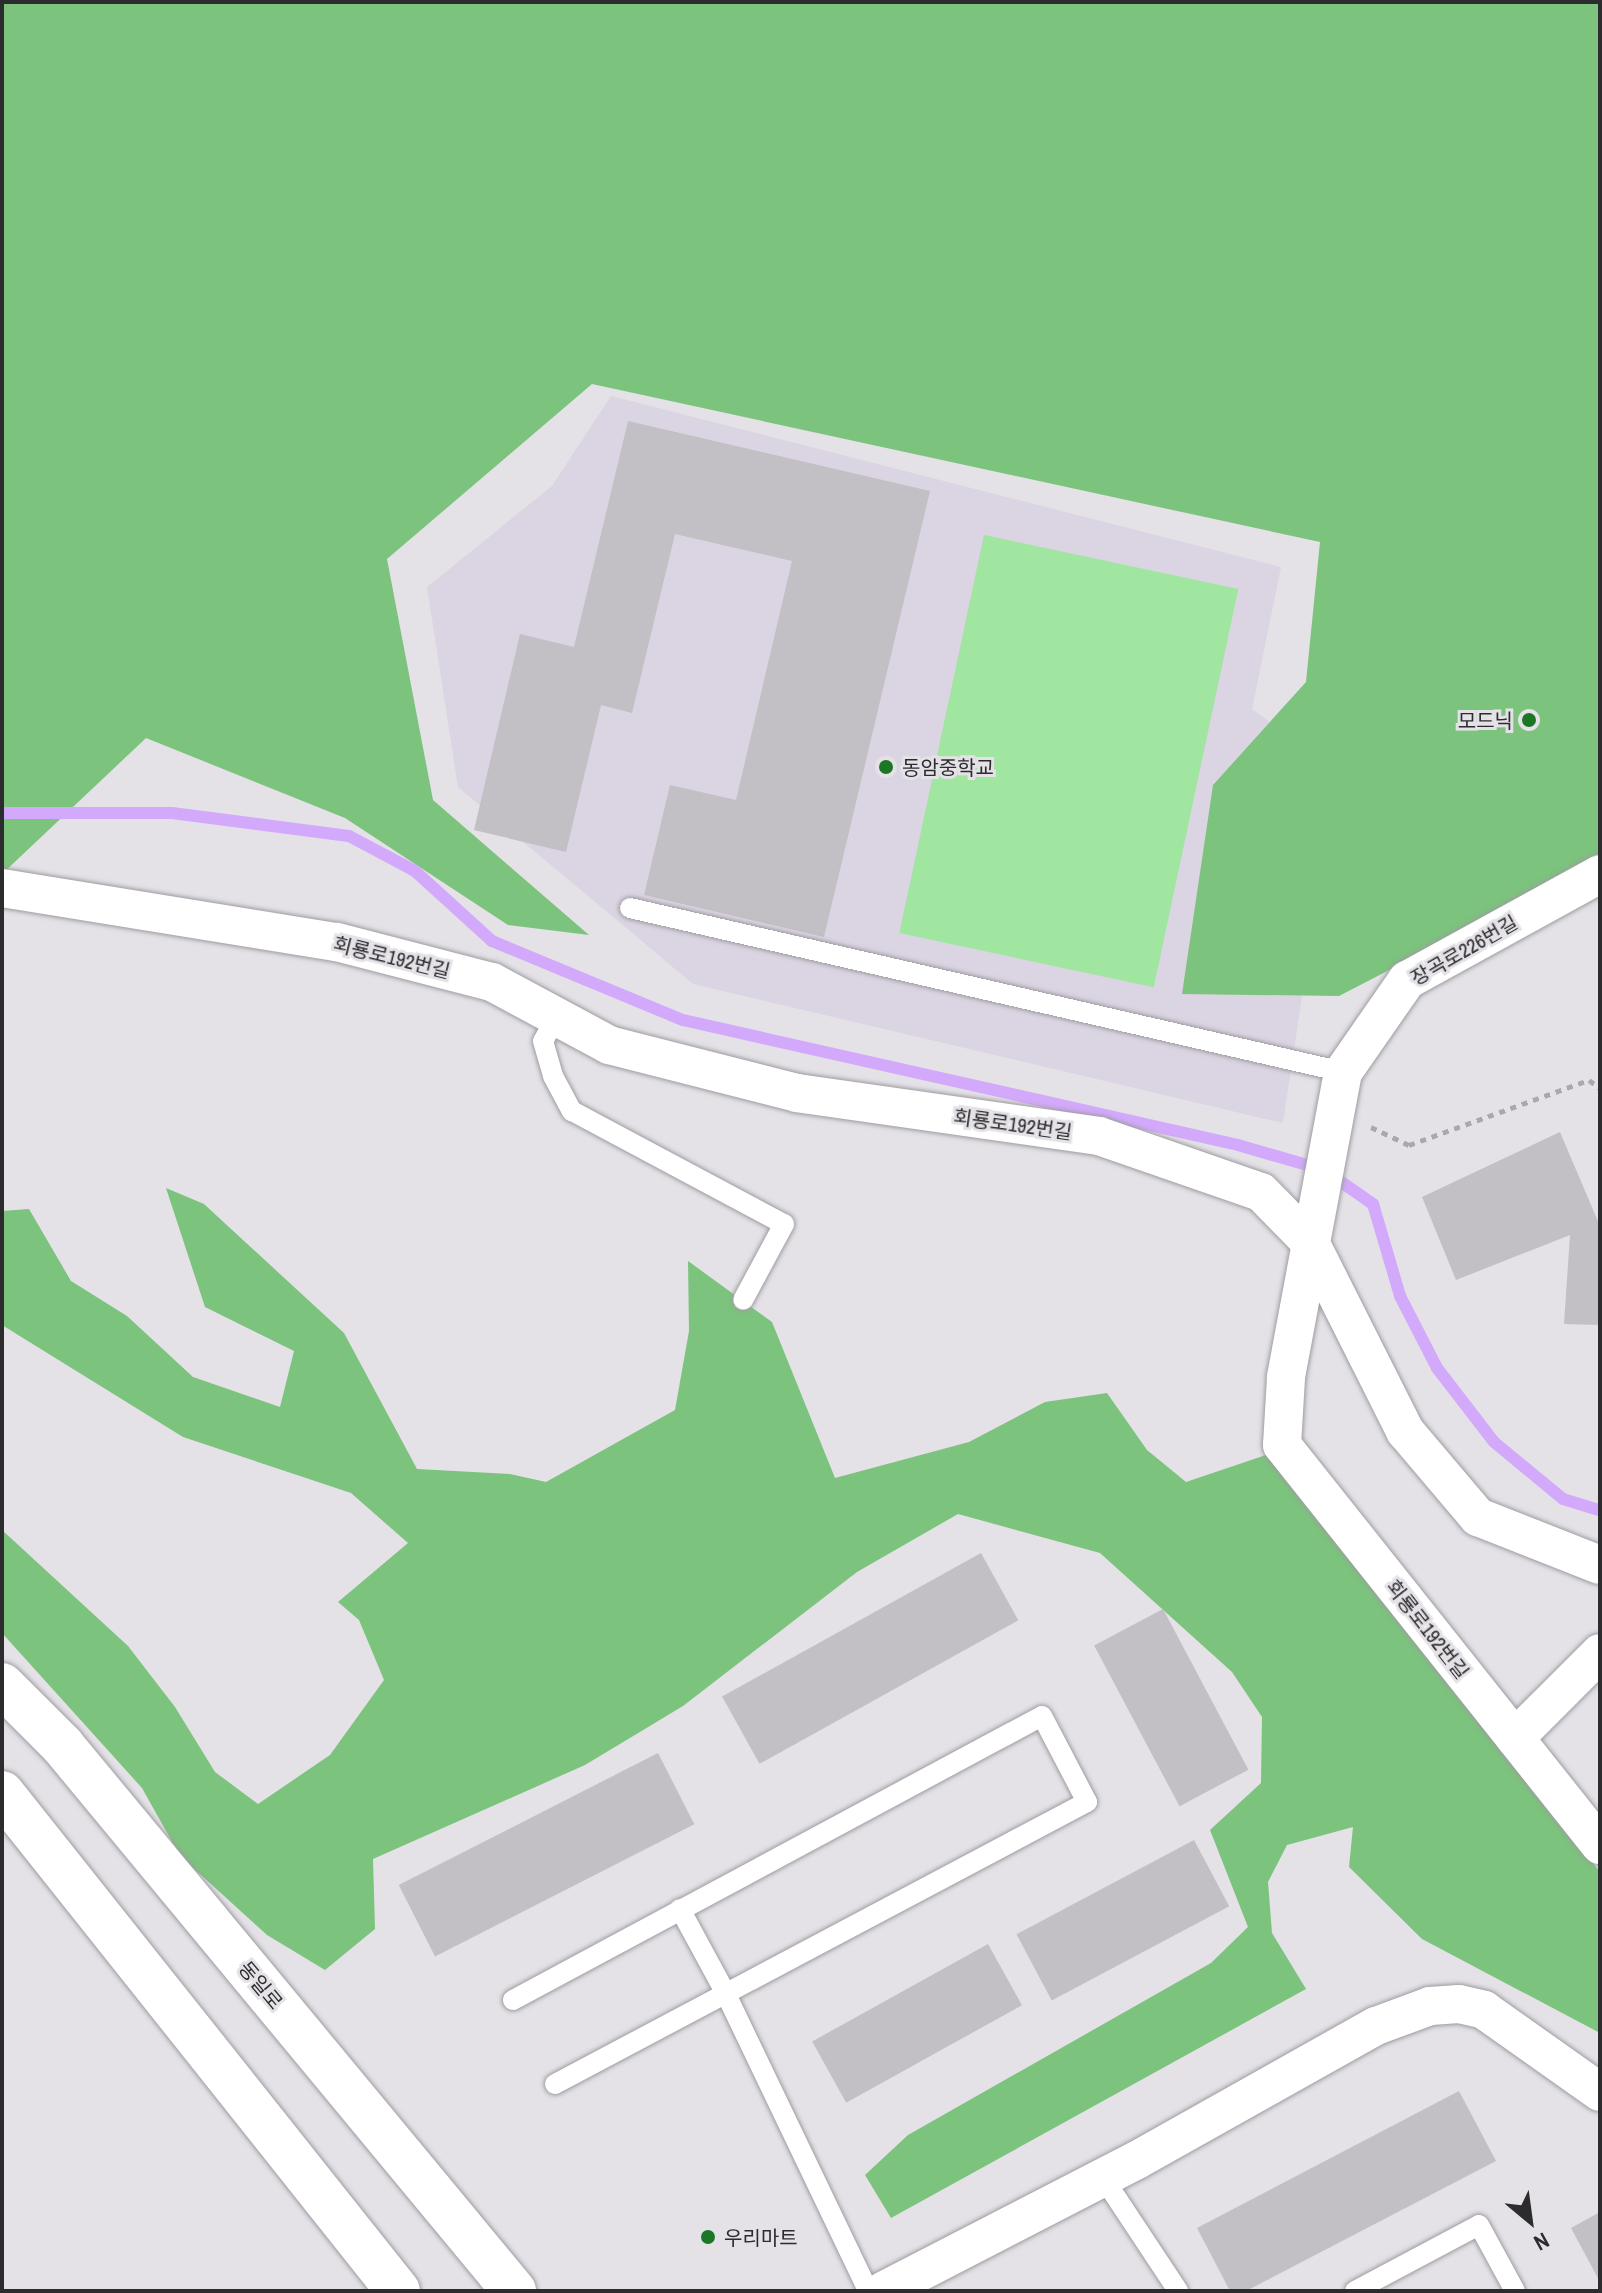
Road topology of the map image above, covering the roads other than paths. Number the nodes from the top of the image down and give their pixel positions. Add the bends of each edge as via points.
1 (1600, 874) edge
2 (2, 888) edge
3 (630, 908) dead end
4 (556, 1017) junction
5 (1340, 1090) junction
6 (1312, 1231) junction
7 (743, 1300) dead end
8 (1600, 1565) edge
9 (1600, 1653) edge
10 (2, 1669) edge
11 (2, 1685) edge
12 (1515, 1738) junction
13 (62, 1745) junction
14 (4, 1796) edge
15 (1600, 1845) edge
16 (680, 1909) junction
17 (725, 1992) junction
18 (513, 2000) dead end
19 (555, 2084) dead end
20 (1600, 2092) edge
21 (1102, 2176) junction
22 (398, 2291) edge
23 (514, 2291) edge
24 (868, 2291) edge
25 (883, 2291) edge
26 (1178, 2291) edge
27 (1355, 2291) edge
28 (1515, 2291) edge

1 - 5 street, 장곡로226번길 via 1407,980
2 - 4 street, 회룡로192번길 via 337,942 492,982
3 - 5 lane
4 - 6 street, 회룡로192번길 via 609,1045 797,1093 1099,1136 1261,1192
4 - 7 lane via 543,1041 553,1076 572,1111 784,1224
5 - 6 street, 장곡로226번길
6 - 8 street via 1405,1431 1478,1517
6 - 12 street, 회룡로192번길 via 1286,1378 1282,1445
9 - 12 street
10 - 13 street
11 - 13 street, 동일로
12 - 15 street, 회룡로192번길
13 - 23 street, 동일로
14 - 22 street
16 - 17 lane
16 - 17 lane via 1042,1716 1087,1802
16 - 18 lane
17 - 19 lane
17 - 24 lane
20 - 21 street via 1484,2010 1459,2004 1430,2006 1376,2026
21 - 25 street
21 - 26 lane
27 - 28 lane via 1479,2225

